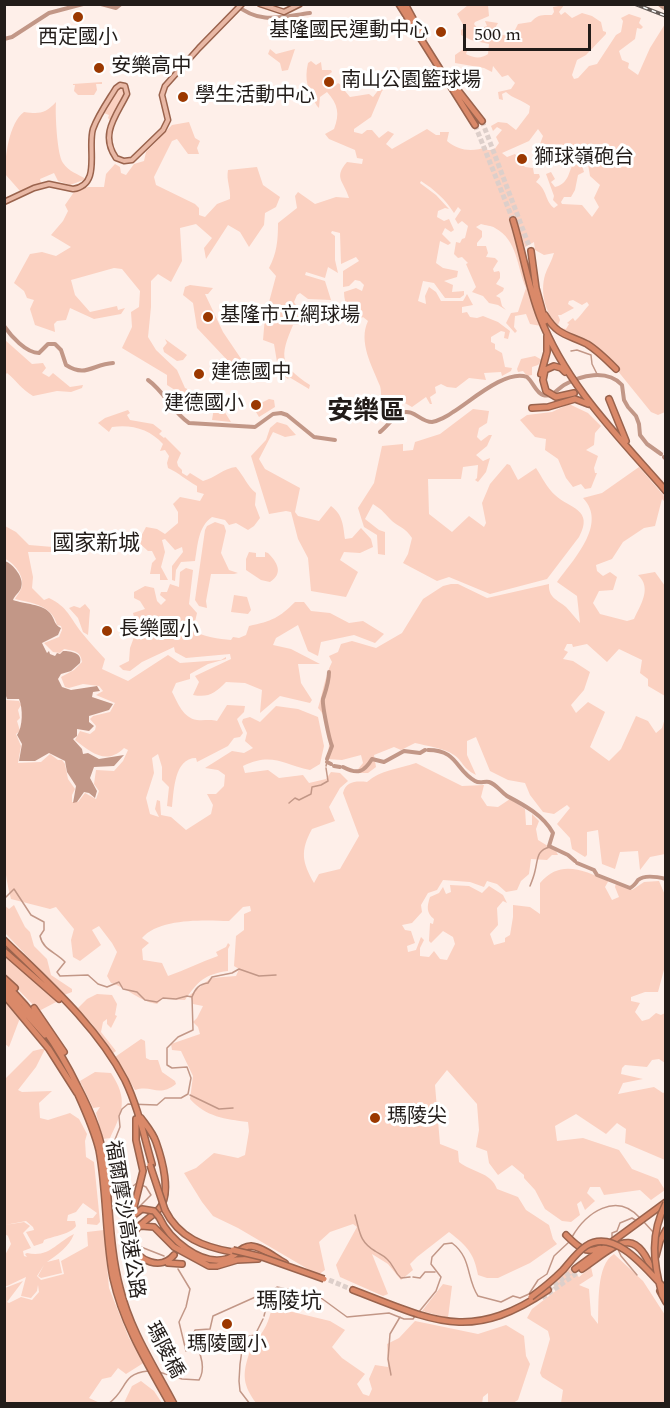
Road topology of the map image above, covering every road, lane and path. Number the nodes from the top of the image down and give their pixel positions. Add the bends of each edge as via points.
1 (260, 4) edge
2 (300, 4) edge
3 (402, 4) edge
4 (240, 7) edge
5 (464, 101) junction
6 (482, 121) tunnel mouth
7 (475, 125) tunnel mouth
8 (4, 202) edge
9 (513, 220) tunnel mouth
10 (531, 251) tunnel mouth
11 (532, 281) junction
12 (538, 296) junction
13 (545, 329) junction
14 (614, 369) dead end
15 (570, 374) junction
16 (579, 391) junction
17 (545, 392) junction
18 (609, 399) dead end
19 (532, 408) dead end
20 (613, 430) junction
21 (626, 441) junction
22 (666, 489) edge
23 (4, 940) edge
24 (4, 951) edge
25 (5, 981) edge
26 (4, 989) edge
27 (4, 995) edge
28 (59, 999) junction
29 (76, 1015) junction
30 (51, 1048) junction
31 (123, 1080) junction
32 (142, 1132) junction
33 (151, 1164) junction
34 (666, 1204) edge
35 (656, 1212) junction
36 (148, 1223) junction
37 (129, 1227) junction
38 (666, 1230) edge
39 (566, 1235) dead end
40 (258, 1259) junction
41 (168, 1263) junction
42 (588, 1263) junction
43 (182, 1264) dead end
44 (113, 1267) junction
45 (578, 1270) tunnel mouth
46 (305, 1273) junction
47 (548, 1290) tunnel mouth
48 (353, 1291) tunnel mouth
49 (664, 1291) edge
50 (539, 1300) tunnel mouth
51 (666, 1302) edge
52 (127, 1311) joint
53 (505, 1315) junction
54 (464, 1324) junction
55 (132, 1336) joint
56 (172, 1404) edge

1 - 2 main road via 282,12
3 - 5 highway
3 - 5 highway
4 - 8 main road via 166,84 162,95 168,116 166,125 130,161 115,157 109,137 113,118 127,94 125,86 120,85 93,128 90,176 83,186 75,189 50,184
5 - 6 highway
5 - 7 highway
9 - 11 highway
10 - 11 highway
11 - 12 highway
11 - 13 highway
12 - 14 highway via 556,330 586,344
12 - 15 highway
13 - 15 highway
13 - 17 highway via 547,354 541,376
15 - 16 highway
15 - 17 highway via 558,366 548,368 543,377
16 - 17 highway via 551,399
16 - 20 highway
16 - 21 highway
18 - 21 highway
19 - 20 highway via 579,399
20 - 22 highway
21 - 22 highway
23 - 28 highway
23 - 29 highway
24 - 28 highway
25 - 44 highway, 福爾摩沙高速公路 via 43,1019 60,1044 86,1103 102,1148
26 - 30 highway via 27,1013
27 - 30 highway
28 - 29 highway
29 - 31 highway
30 - 44 highway, 福爾摩沙高速公路 via 79,1097 99,1152
31 - 32 highway
31 - 32 highway via 139,1114
32 - 33 highway
32 - 36 highway via 157,1145 166,1190 161,1207
32 - 37 highway, bridge via 138,1150 143,1175
33 - 40 highway, bridge via 165,1210 176,1227 211,1248
33 - 46 highway, bridge via 170,1214 190,1236
34 - 35 highway
34 - 49 highway, bridge via 653,1242 654,1263
35 - 39 highway via 596,1250 587,1251
35 - 42 highway
36 - 40 highway via 174,1247 201,1263 213,1266
36 - 41 highway via 137,1228 131,1239 133,1248 157,1264 175,1256
37 - 41 highway via 127,1241 134,1252 154,1265
37 - 46 highway, bridge via 142,1209 154,1211 166,1232 204,1258 223,1260 246,1247 259,1248
38 - 49 highway, bridge via 656,1259
40 - 46 highway, bridge via 326,1281
41 - 43 highway
42 - 45 highway
42 - 49 highway, bridge via 621,1244 637,1245
44 - 52 highway, 福爾摩沙高速公路
44 - 55 highway, 福爾摩沙高速公路 via 119,1303
47 - 53 highway
48 - 54 highway via 432,1319
49 - 51 highway, bridge
49 - 53 highway, bridge via 624,1250 610,1242 595,1242
50 - 53 highway
52 - 56 highway, 瑪陵橋
53 - 54 highway
53 - 54 highway via 483,1324
55 - 56 highway, 瑪陵橋

